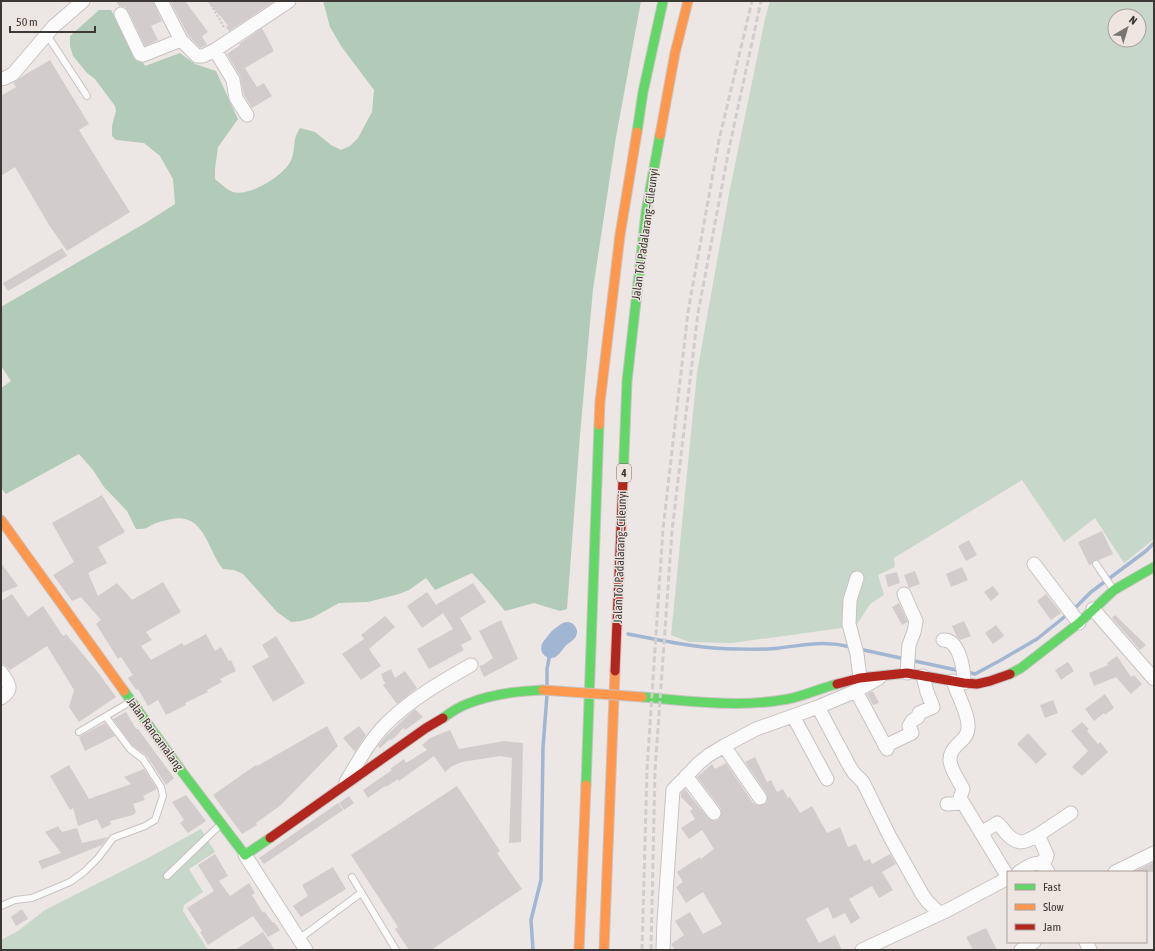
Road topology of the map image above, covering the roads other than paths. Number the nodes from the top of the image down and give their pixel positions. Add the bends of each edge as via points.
1 (83, 1) edge
2 (161, 1) edge
3 (289, 1) edge
4 (663, 1) edge
5 (688, 1) edge
6 (121, 14) dead end
7 (47, 35) junction
8 (181, 40) junction
9 (215, 50) junction
10 (1, 79) edge
11 (87, 96) dead end
12 (247, 115) dead end
13 (1, 520) edge
14 (1034, 564) dead end
15 (1096, 564) dead end
16 (1154, 567) edge
17 (857, 578) dead end
18 (1114, 590) junction
19 (904, 594) dead end
20 (1093, 609) junction
21 (1075, 618) junction
22 (943, 640) dead end
23 (907, 663) junction
24 (471, 665) dead end
25 (1, 672) edge
26 (882, 676) joint
27 (923, 676) junction
28 (961, 677) junction
29 (1154, 679) edge
30 (858, 685) junction
31 (1, 698) edge
32 (131, 702) junction
33 (818, 707) junction
34 (106, 716) junction
35 (793, 716) junction
36 (79, 732) dead end
37 (724, 746) junction
38 (686, 776) junction
39 (827, 779) dead end
40 (345, 783) junction
41 (760, 798) dead end
42 (947, 804) dead end
43 (963, 804) junction
44 (714, 813) dead end
45 (1070, 813) dead end
46 (222, 823) junction
47 (981, 833) junction
48 (1038, 835) junction
49 (1154, 853) edge
50 (245, 854) junction
51 (1044, 868) edge
52 (1021, 871) edge
53 (1118, 871) edge
54 (167, 876) dead end
55 (1007, 876) edge
56 (352, 877) dead end
57 (1007, 879) edge
58 (361, 893) junction
59 (1, 906) edge
60 (939, 914) junction
61 (1032, 943) edge
62 (302, 945) edge
63 (396, 950) edge
64 (579, 950) edge
65 (604, 950) edge
66 (663, 950) edge
67 (862, 950) edge
68 (1020, 950) edge

1 - 7 street via 64,16
2 - 8 street
3 - 9 street
4 - 64 main road, Jalan Tol Padalarang–Cileunyi via 643,92 620,235 600,402
5 - 65 main road, Jalan Tol Padalarang–Cileunyi / 4 via 675,53 646,212 628,381
6 - 8 street via 142,55
7 - 10 street via 12,74
7 - 11 lane
8 - 9 street via 197,56
9 - 12 street via 235,84 236,98
13 - 32 main road, Jalan Rancamalang
14 - 21 street
15 - 18 lane
16 - 18 main road
17 - 30 street via 850,600 849,624 857,654
18 - 20 main road
19 - 23 street via 916,621
20 - 21 main road
20 - 29 street
21 - 28 main road via 1021,668 990,682 977,684
22 - 28 street via 951,642 957,650
23 - 26 main road
23 - 27 main road
24 - 40 street via 413,700 386,724
25 - 31 street via 10,688
26 - 30 street
27 - 28 main road
27 - 30 street via 933,707 919,713 910,723 912,733 886,748
28 - 43 street via 968,727 965,738 953,748 949,757 953,770 964,788 960,798
30 - 33 street
30 - 40 main road, bridge via 836,684 789,699 759,703 698,702 543,690 496,695 466,704
32 - 34 lane
32 - 46 main road, Jalan Rancamalang
33 - 35 street
33 - 60 street via 850,767 868,791 890,838 927,901
34 - 36 lane
34 - 59 lane via 130,749 143,759 161,787 163,796 155,820 113,838 98,858 70,882 32,898 15,900
35 - 37 street via 756,729
35 - 39 street
37 - 38 street via 709,755
37 - 41 street
38 - 44 street
38 - 66 street via 674,790
40 - 50 main road
42 - 43 street
43 - 47 street
45 - 48 street
46 - 50 main road, Jalan Rancamalang
46 - 54 lane
47 - 48 street via 997,824 1017,841 1025,842
47 - 55 street
48 - 51 street via 1047,855
49 - 53 street
50 - 62 street, Jalan Rancamalang
51 - 52 street via 1036,863
56 - 58 lane
57 - 60 street
58 - 62 lane
58 - 63 lane
60 - 67 street
61 - 68 street

